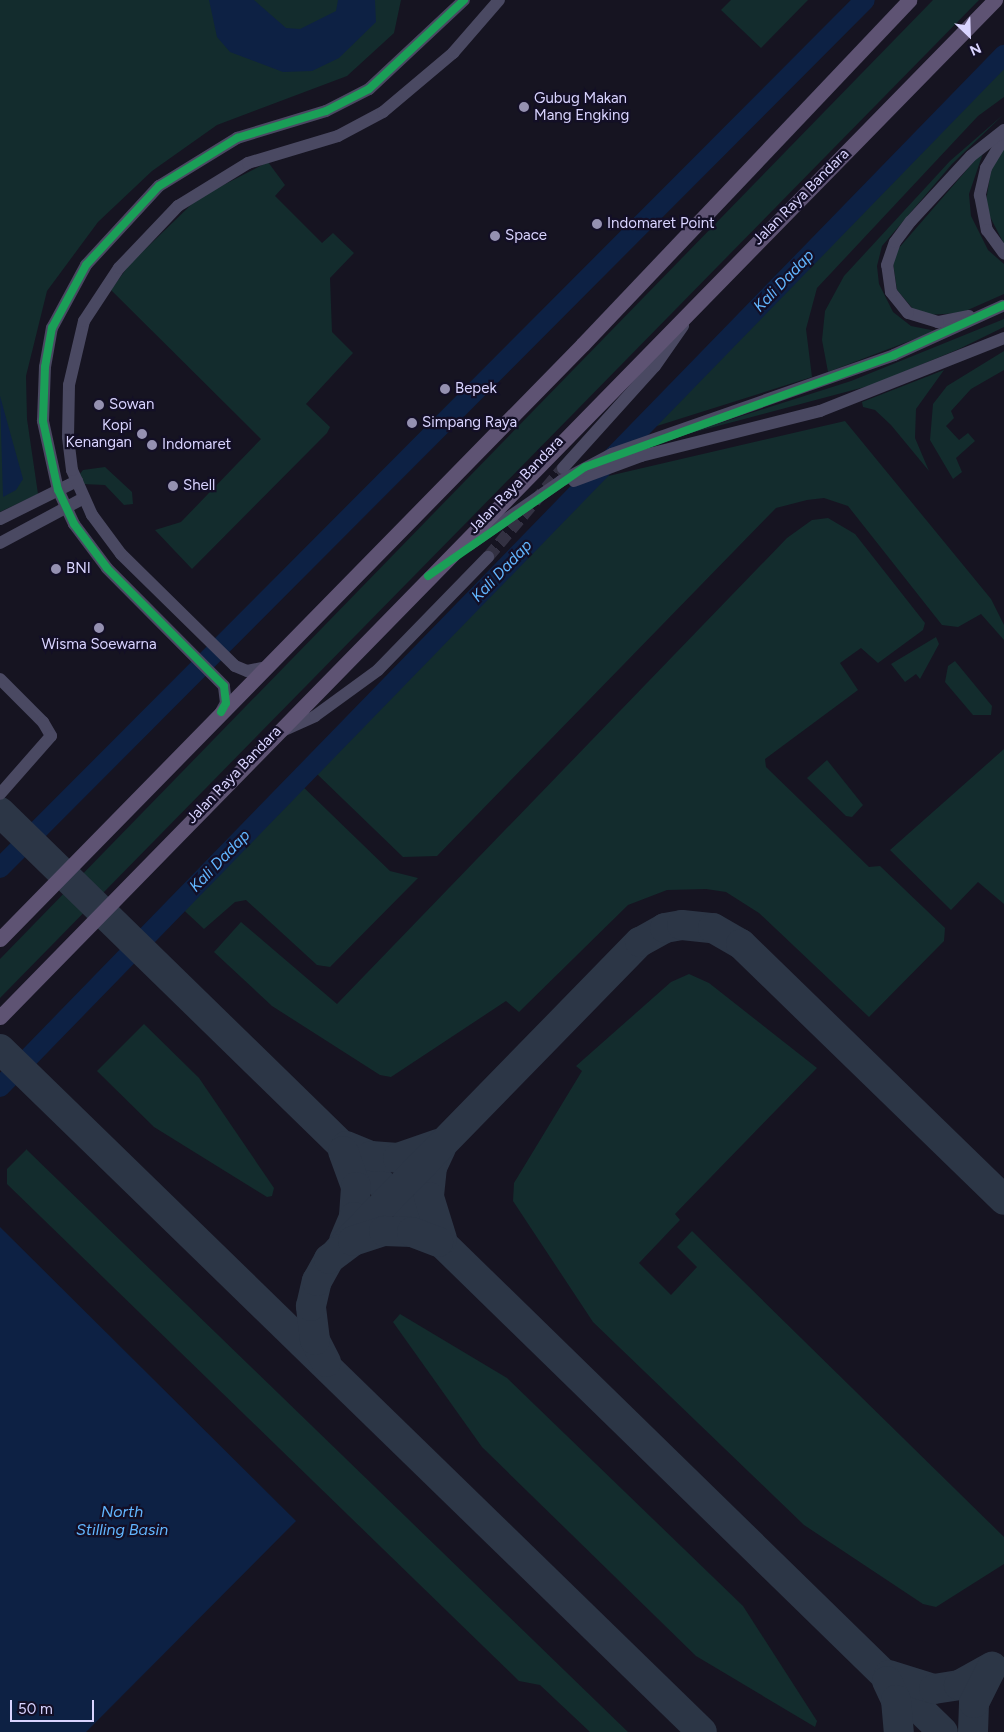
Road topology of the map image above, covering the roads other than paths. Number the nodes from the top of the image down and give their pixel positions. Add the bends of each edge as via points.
1 (464, 0) edge
2 (499, 0) edge
3 (909, 0) edge
4 (995, 0) edge
5 (1004, 130) edge
6 (1004, 138) edge
7 (1004, 253) edge
8 (714, 283) junction
9 (1003, 305) edge
10 (1004, 338) edge
11 (563, 468) tunnel mouth
12 (77, 481) junction
13 (58, 490) junction
14 (84, 498) junction
15 (526, 504) junction
16 (66, 507) junction
17 (0, 518) edge
18 (0, 542) edge
19 (488, 557) tunnel mouth
20 (428, 576) junction
21 (266, 667) junction
22 (0, 679) edge
23 (221, 712) junction
24 (273, 734) junction
25 (0, 794) edge
26 (0, 939) edge
27 (0, 1017) edge

1 - 13 street via 369,89 326,111 210,151 159,186 99,249 60,308 47,354 43,421
2 - 12 street via 453,53 383,112 338,136 275,154 224,175 178,206 119,268 84,321 75,352 67,411
3 - 21 main road via 590,337
4 - 8 main road, Jalan Raya Bandara
5 - 9 street via 971,156 895,242 887,265 888,283 901,308 926,320 951,321
6 - 7 street via 986,168 980,195 987,230
8 - 11 street via 655,366
8 - 20 main road, Jalan Raya Bandara
9 - 15 street via 903,352 673,432 585,467
10 - 15 street via 820,412 680,445 576,480
12 - 13 street
12 - 14 street
13 - 16 street
13 - 17 street
14 - 16 street
14 - 21 street via 121,554 235,666 246,672
15 - 20 street
16 - 18 street
16 - 23 street via 85,541 107,568 220,680 226,696
19 - 24 street via 378,670 315,716
20 - 24 main road, Jalan Raya Bandara
21 - 23 main road
22 - 25 street via 43,722 50,736
23 - 26 main road
24 - 27 main road, Jalan Raya Bandara

